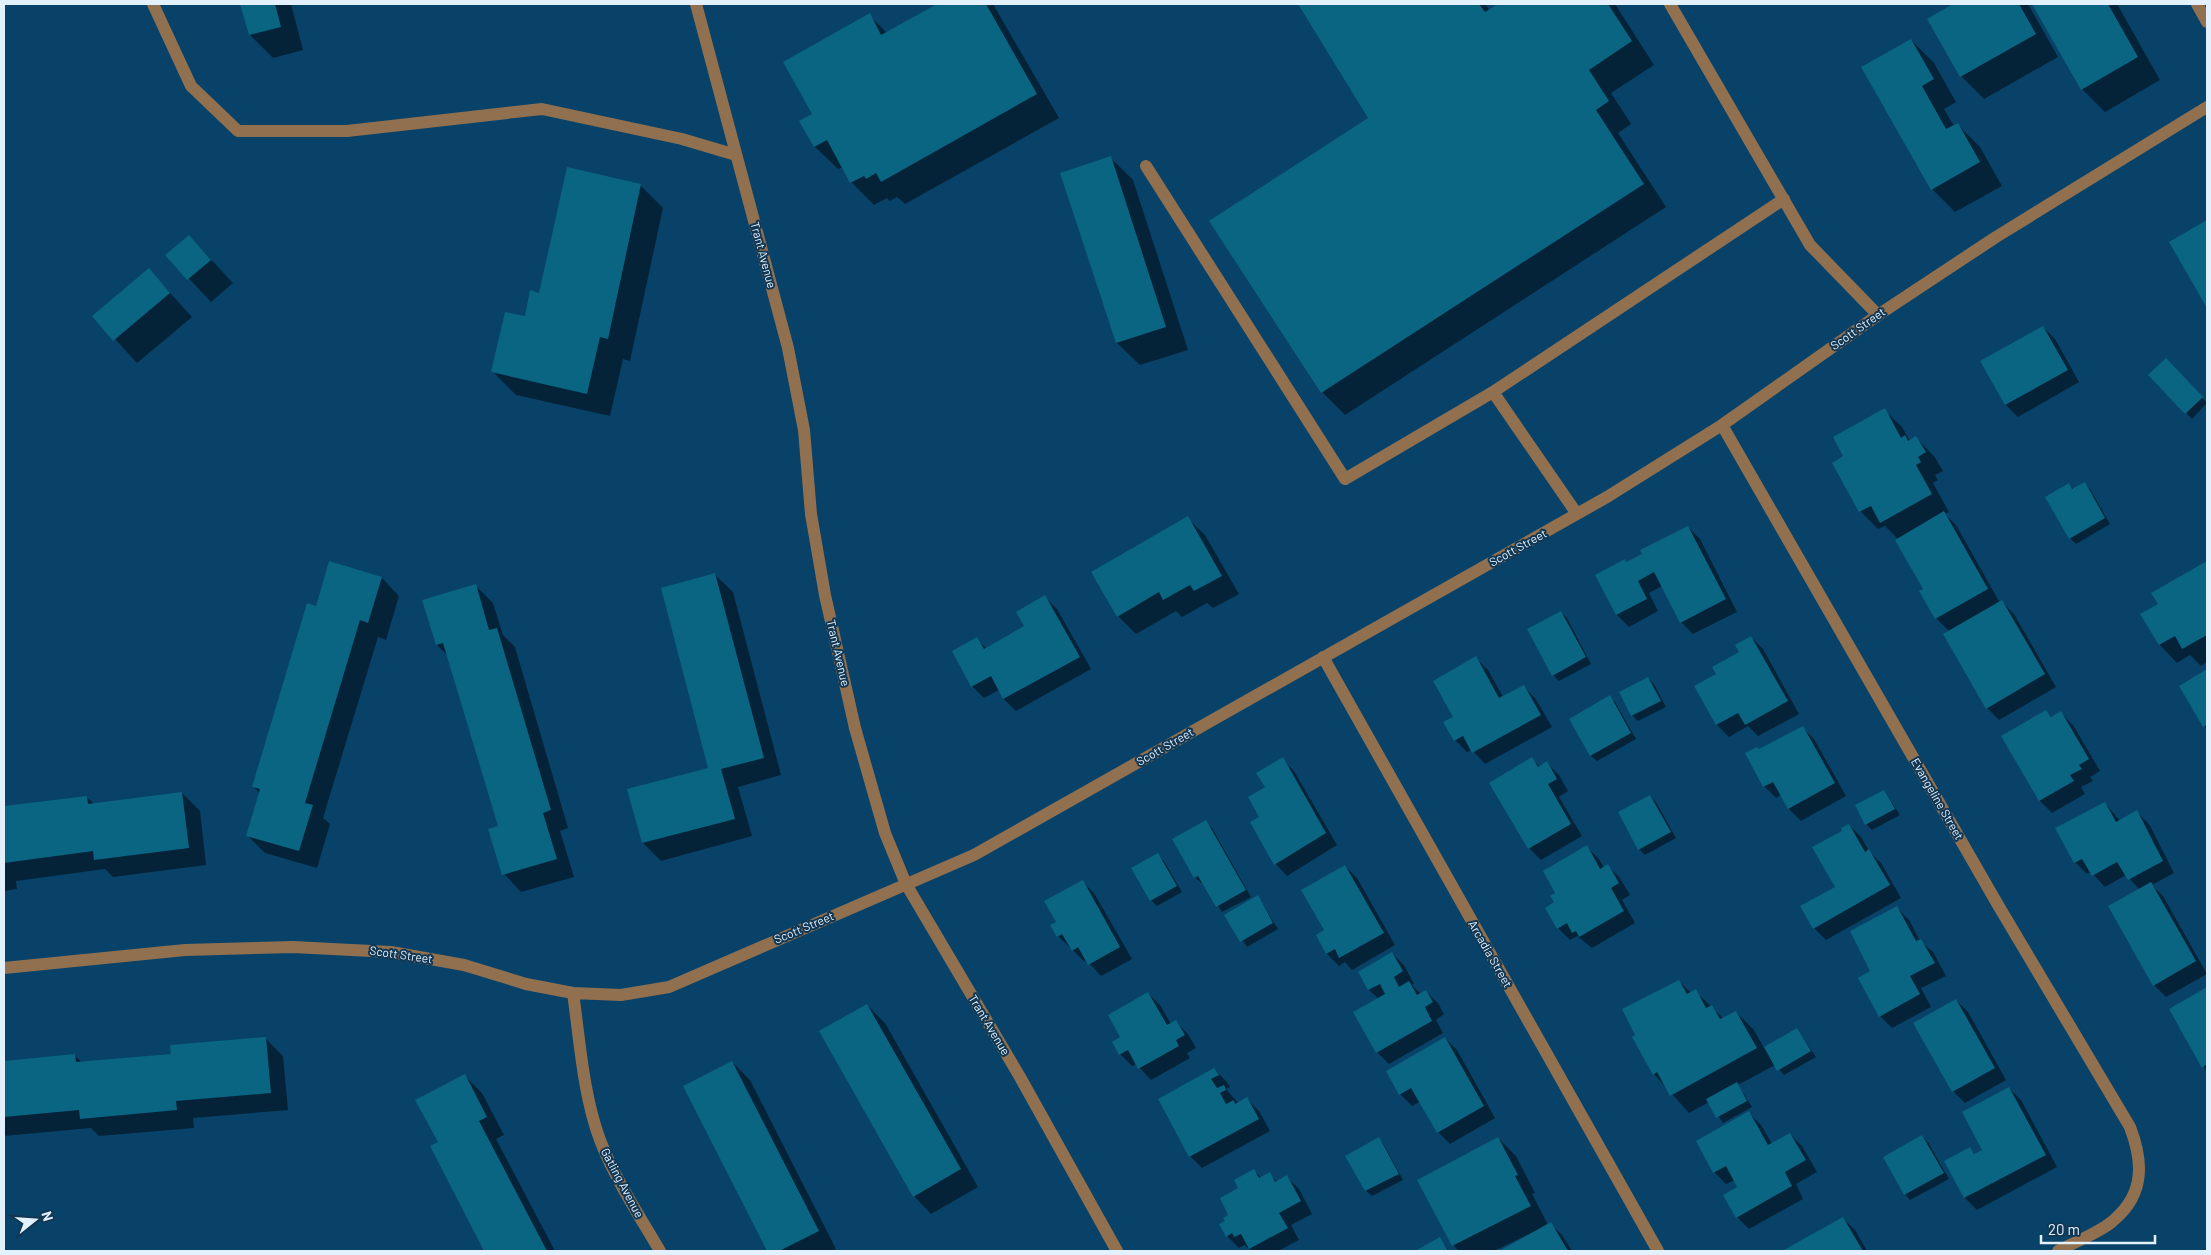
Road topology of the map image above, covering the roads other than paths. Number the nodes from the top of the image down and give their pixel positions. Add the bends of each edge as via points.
1 (153, 4) edge
2 (696, 4) edge
3 (1670, 4) edge
4 (2197, 4) edge
5 (2207, 22) edge
6 (2207, 107) edge
7 (736, 155) junction
8 (1146, 166) dead end
9 (1784, 199) junction
10 (1878, 315) junction
11 (1493, 392) junction
12 (1722, 424) junction
13 (1577, 514) junction
14 (1323, 657) junction
15 (906, 884) junction
16 (4, 968) edge
17 (573, 993) junction
18 (660, 1251) edge
19 (1117, 1251) edge
20 (1658, 1251) edge
21 (2058, 1251) edge

1 - 7 street via 191,86 238,131 347,131 542,109 682,139
2 - 7 street, Trant Avenue
3 - 9 street
4 - 5 street
6 - 10 street, Scott Street via 1996,237
7 - 15 street, Trant Avenue via 788,348 804,430 811,514 825,595 855,728 885,832
8 - 11 street via 1345,479
9 - 10 street via 1810,245
9 - 11 street
10 - 12 street, Scott Street
11 - 13 street
12 - 13 street, Scott Street
12 - 21 street, Evangeline Street via 2130,1128 2139,1151 2139,1176 2131,1200 2115,1220
13 - 14 street, Scott Street
14 - 15 street, Scott Street via 974,855
14 - 20 street, Arcadia Street
15 - 17 street, Scott Street via 668,986 621,995
15 - 19 street, Trant Avenue via 1020,1077
16 - 17 street, Scott Street via 185,950 293,947 391,952 464,965 526,984
17 - 18 street, Gatling Avenue via 587,1096 600,1140 619,1181

